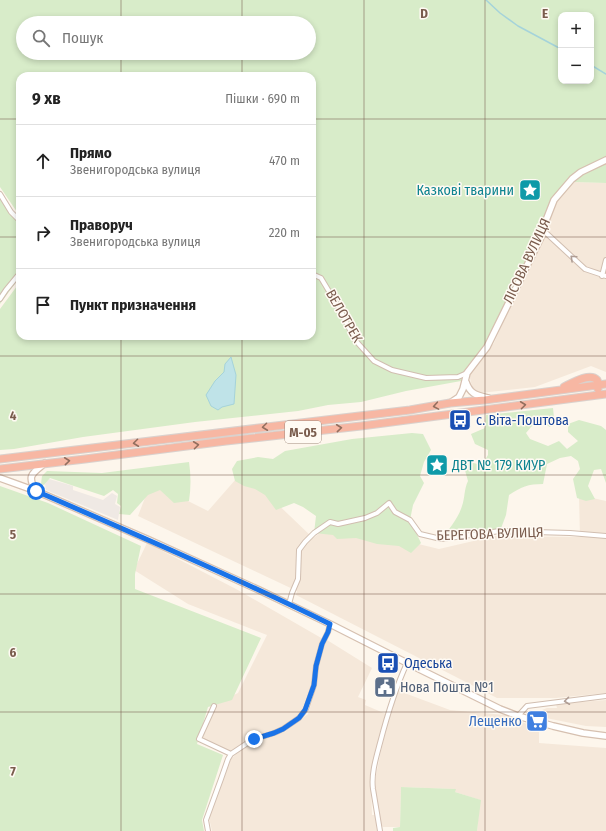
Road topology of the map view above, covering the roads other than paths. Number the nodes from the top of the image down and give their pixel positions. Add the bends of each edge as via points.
1 (606, 160) edge
2 (0, 194) edge
3 (16, 217) edge
4 (544, 230) junction
5 (606, 260) edge
6 (316, 276) edge
7 (604, 276) edge
8 (16, 278) edge
9 (0, 299) edge
10 (467, 373) junction
11 (466, 379) junction
12 (603, 384) edge
13 (606, 394) edge
14 (493, 399) junction
15 (562, 400) junction
16 (450, 403) junction
17 (0, 459) edge
18 (45, 463) junction
19 (0, 468) edge
20 (0, 478) edge
21 (36, 491) junction
22 (606, 536) edge
23 (289, 604) junction
24 (330, 624) junction
25 (407, 663) junction
26 (606, 696) edge
27 (214, 706) dead end
28 (518, 716) junction
29 (606, 736) edge
30 (231, 754) junction
31 (208, 831) edge
32 (380, 831) edge

1 - 4 street, ЛІСОВА ВУЛИЦЯ via 572,179 554,200
2 - 3 street
7 -> 4 street via 585,270
4 - 10 street, ЛІСОВА ВУЛИЦЯ via 487,346
5 - 7 street
6 - 10 street, ВЕЛОТРЕК via 322,278 355,340 374,361 392,370 426,378 458,377
8 - 9 street
10 - 11 street, ЛІСОВА ВУЛИЦЯ
11 - 14 street via 472,393
11 - 16 street, ЛІСОВА ВУЛИЦЯ via 459,398
12 - 14 highway, М-05 via 590,376 554,391
12 - 15 highway via 592,393
13 - 15 highway, М-05
14 - 16 highway, М-05
18 -> 15 highway, М-05
16 -> 17 highway, М-05 via 410,410
18 - 19 highway, М-05
18 - 21 street via 31,477 31,483
20 - 21 street
21 - 23 street
22 - 23 street, БЕРЕГОВА ВУЛИЦЯ via 500,531 441,539 420,534 410,520 395,512 389,502 377,513 366,518 338,524 330,522 305,542 299,550 298,579
23 - 24 street
24 - 25 street
24 - 30 street via 316,666 314,685 305,710 299,718 283,729 252,740
25 - 28 street
25 - 32 street via 386,720 374,767 372,783
26 -> 28 street via 527,706
27 - 30 street via 199,739
28 - 29 street via 567,730
30 - 31 street via 206,820

